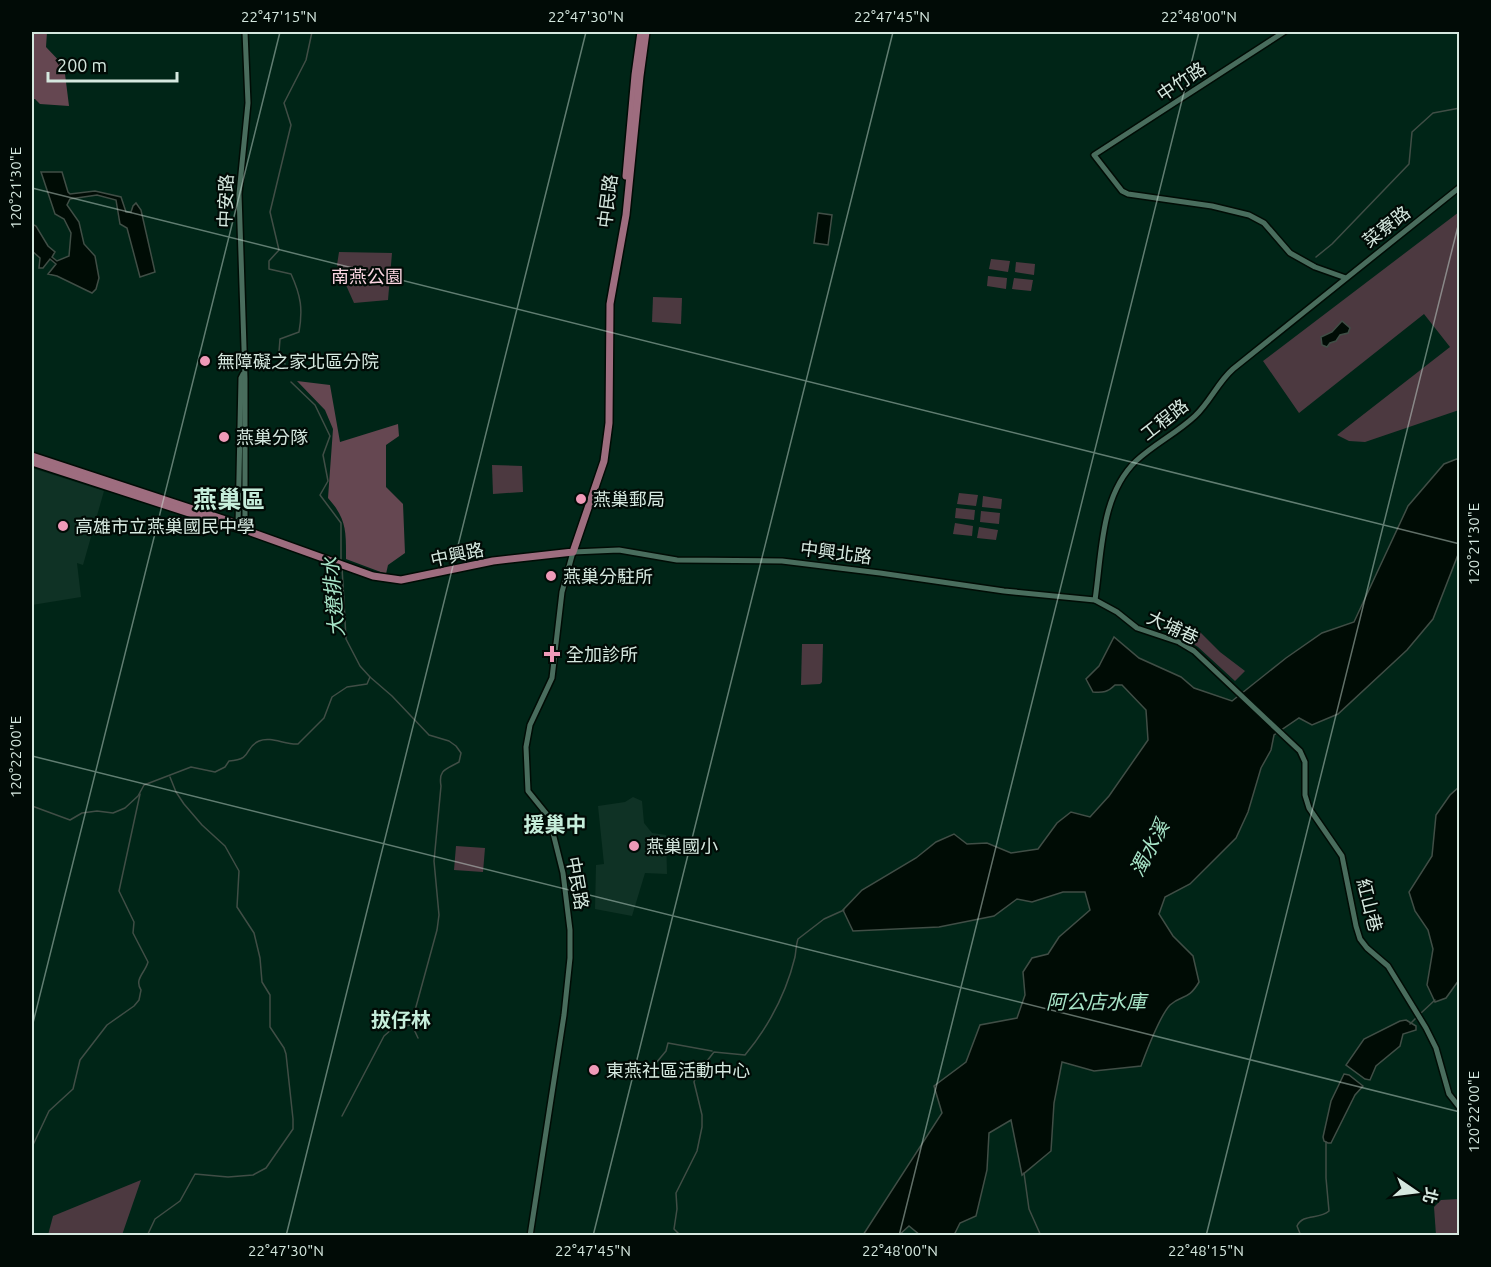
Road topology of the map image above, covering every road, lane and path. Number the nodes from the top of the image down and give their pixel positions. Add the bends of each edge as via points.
1 (245, 32) edge
2 (641, 32) edge
3 (646, 32) edge
4 (1284, 32) edge
5 (1460, 187) edge
6 (1346, 278) junction
7 (608, 373) junction
8 (32, 456) edge
9 (32, 462) edge
10 (240, 528) junction
11 (573, 552) junction
12 (1095, 600) junction
13 (1285, 735) joint
14 (1460, 1108) edge
15 (530, 1236) edge

1 - 10 street, 中安路 via 248,103 238,194 243,373
2 - 7 main road, 中民路 via 622,213 605,304 604,367
3 - 7 main road, 中民路 via 626,215 610,304
4 - 6 street, 中竹路 via 1094,155 1128,194 1249,215 1263,224 1290,254
5 - 6 street, 菜寮路
6 - 12 street, 工程路 via 1233,369 1200,411 1128,470 1107,515
7 - 11 main road, 中民路 via 609,423 604,461
8 - 10 main road
9 - 10 main road
10 - 11 main road, 中興路 via 373,576 401,580 493,561
11 - 12 street, 中興北路 via 619,550 677,560 782,561
11 - 15 street, 中民路 via 562,592 552,678 530,725 526,747 528,791 549,817 564,880 570,948 564,1015
12 - 13 street, 大埔巷 via 1137,628 1194,651
13 - 14 street, 紅山巷 via 1305,762 1309,808 1342,856 1360,939 1388,966 1418,1016 1436,1048 1449,1094

